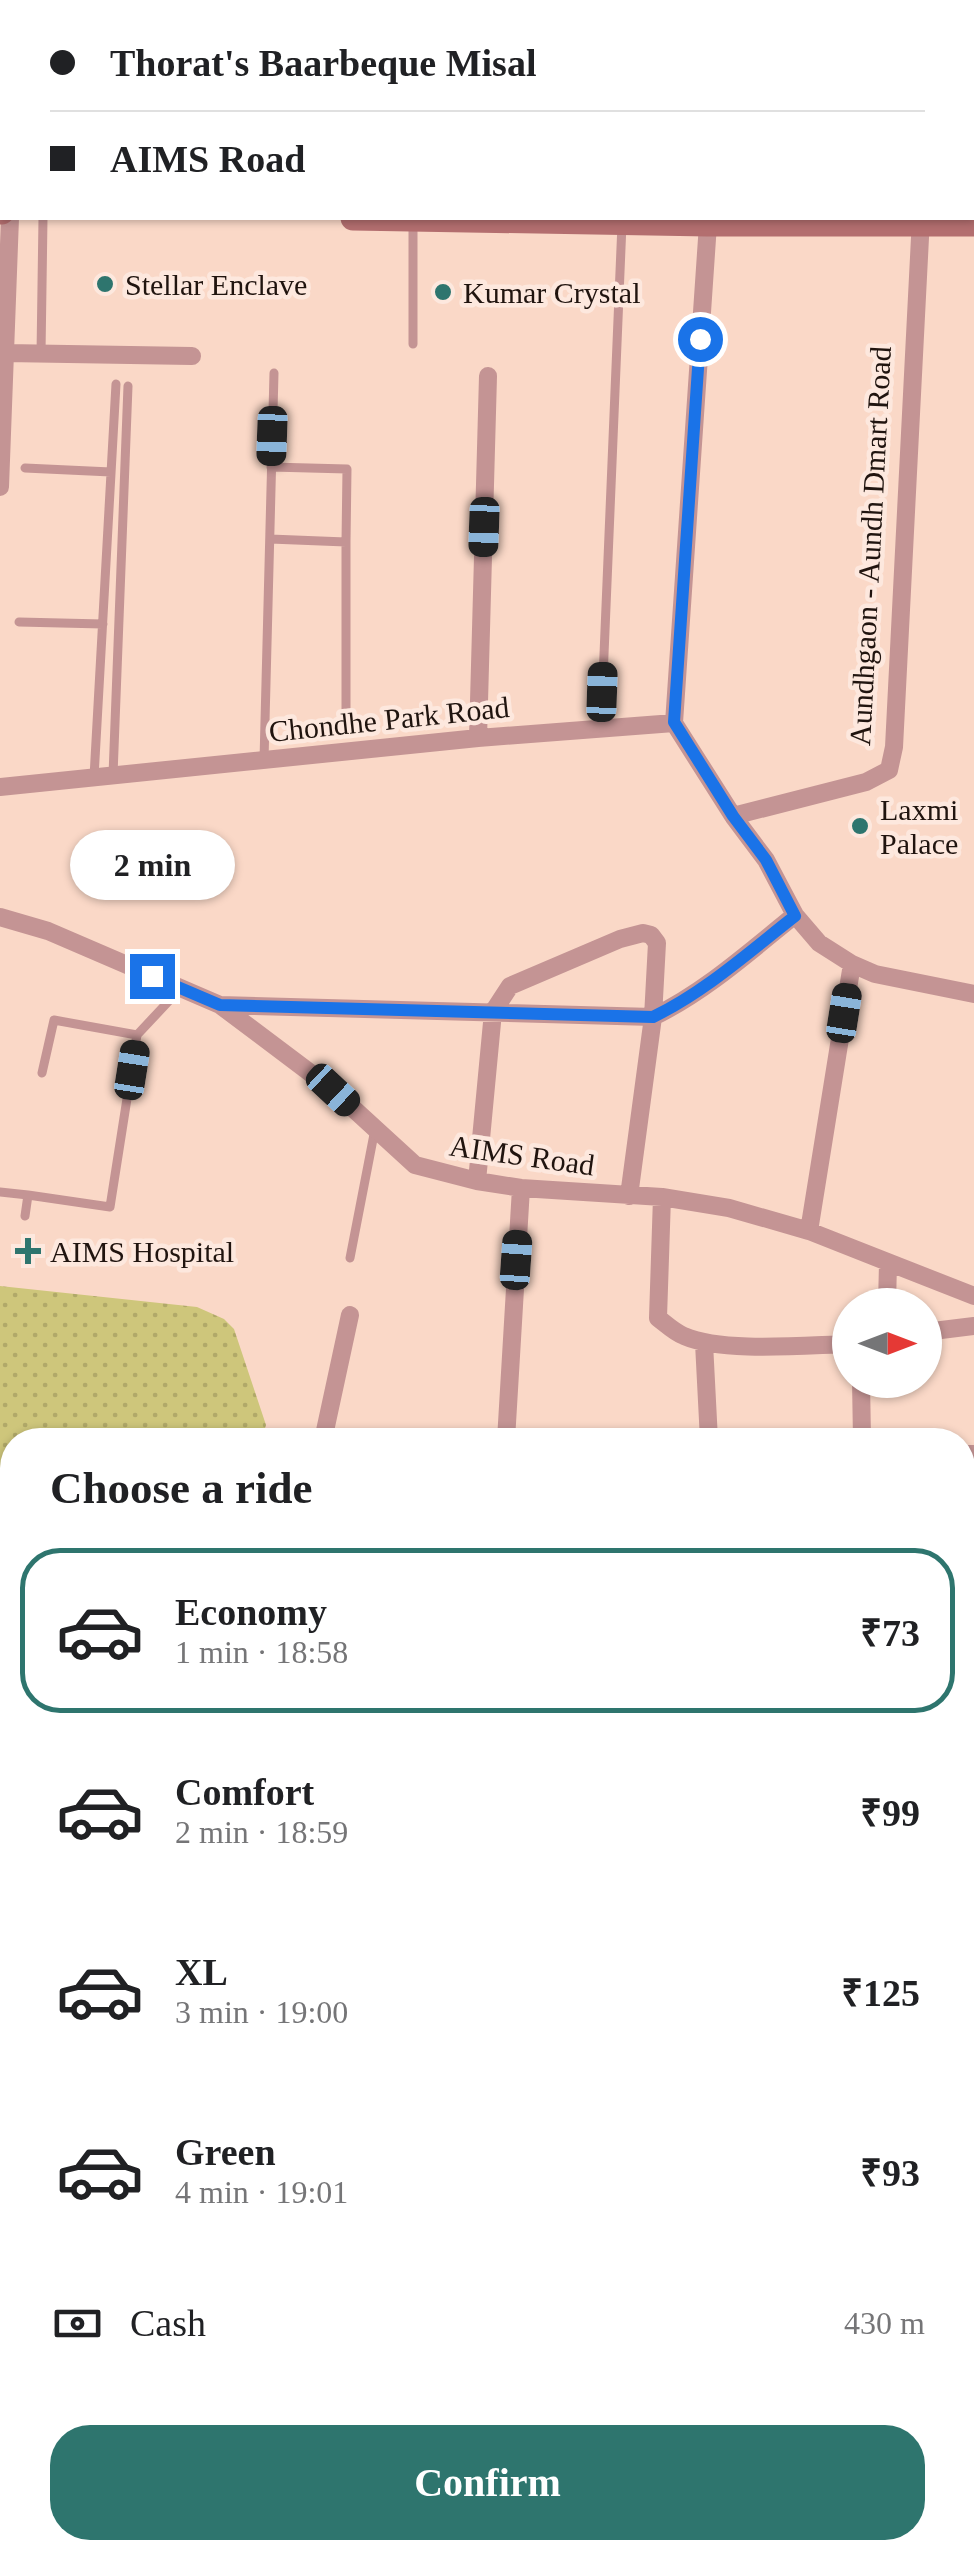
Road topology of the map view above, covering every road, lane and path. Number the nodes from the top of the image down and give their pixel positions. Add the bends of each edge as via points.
1 (10, 220) edge
2 (44, 220) edge
3 (413, 220) edge
4 (518, 220) edge
5 (830, 220) edge
6 (953, 220) edge
7 (622, 222) junction
8 (708, 224) junction
9 (413, 344) dead end
10 (6, 353) junction
11 (42, 354) junction
12 (192, 356) dead end
13 (274, 373) dead end
14 (488, 376) dead end
15 (116, 384) dead end
16 (128, 386) dead end
17 (272, 466) junction
18 (25, 468) dead end
19 (111, 472) junction
20 (0, 478) edge
21 (0, 487) edge
22 (270, 539) junction
23 (346, 542) junction
24 (19, 622) dead end
25 (103, 624) junction
26 (674, 722) junction
27 (346, 725) dead end
28 (601, 726) junction
29 (478, 738) junction
30 (264, 760) junction
31 (104, 776) junction
32 (0, 787) edge
33 (733, 816) junction
34 (795, 916) junction
35 (0, 918) edge
36 (852, 964) junction
37 (180, 988) junction
38 (974, 994) edge
39 (220, 1005) junction
40 (493, 1012) junction
41 (653, 1017) junction
42 (137, 1035) junction
43 (42, 1073) dead end
44 (375, 1129) junction
45 (478, 1181) junction
46 (521, 1188) junction
47 (0, 1192) edge
48 (28, 1195) junction
49 (630, 1196) junction
50 (662, 1197) junction
51 (25, 1216) dead end
52 (808, 1231) junction
53 (350, 1258) dead end
54 (888, 1263) junction
55 (888, 1288) edge
56 (974, 1296) edge
57 (350, 1315) dead end
58 (974, 1326) edge
59 (942, 1330) edge
60 (704, 1343) junction
61 (832, 1344) edge
62 (861, 1398) edge
63 (326, 1428) edge
64 (507, 1428) edge
65 (708, 1428) edge
66 (862, 1428) edge

1 - 10 street
2 - 11 lane
3 - 9 lane
4 - 7 main road
5 - 8 main road
6 - 33 street, Aundhgaon - Aundh Dmart Road via 889,770 866,782
7 - 8 main road
7 - 28 lane
8 - 26 street
10 - 11 street
10 - 20 street
11 - 12 street
13 - 17 lane
14 - 29 street
15 - 19 lane
16 - 31 lane
17 - 22 lane
17 - 23 lane via 348,470
18 - 19 lane
19 - 25 lane
20 - 21 street
22 - 23 lane
22 - 30 lane
23 - 27 lane
24 - 25 lane
25 - 31 lane
26 - 28 street, Chondhe Park Road
26 - 33 street
28 - 29 street, Chondhe Park Road
29 - 30 street, Chondhe Park Road
30 - 31 street, Chondhe Park Road
31 - 32 street, Chondhe Park Road
33 - 34 street
34 - 36 street via 819,943
34 - 41 street
35 - 37 street, AIMS Road via 48,930
36 - 38 street
36 - 52 street
37 - 39 street, AIMS Road
37 - 42 lane
39 - 40 street
39 - 44 street, AIMS Road
40 - 41 street
40 - 41 street via 510,986 643,933 656,942
40 - 45 street
41 - 49 street
42 - 43 lane via 54,1020
42 - 48 lane via 110,1207
44 - 45 street, AIMS Road via 415,1165
44 - 53 lane
45 - 46 street, AIMS Road
46 - 49 street, AIMS Road
46 - 64 street
47 - 48 lane
48 - 51 lane
49 - 50 street, AIMS Road
50 - 52 street, AIMS Road
50 - 60 street via 658,1318
52 - 54 street, AIMS Road
54 - 55 street
54 - 56 street, AIMS Road
57 - 63 street
58 - 59 street
60 - 61 street
60 - 65 street
62 - 66 street

